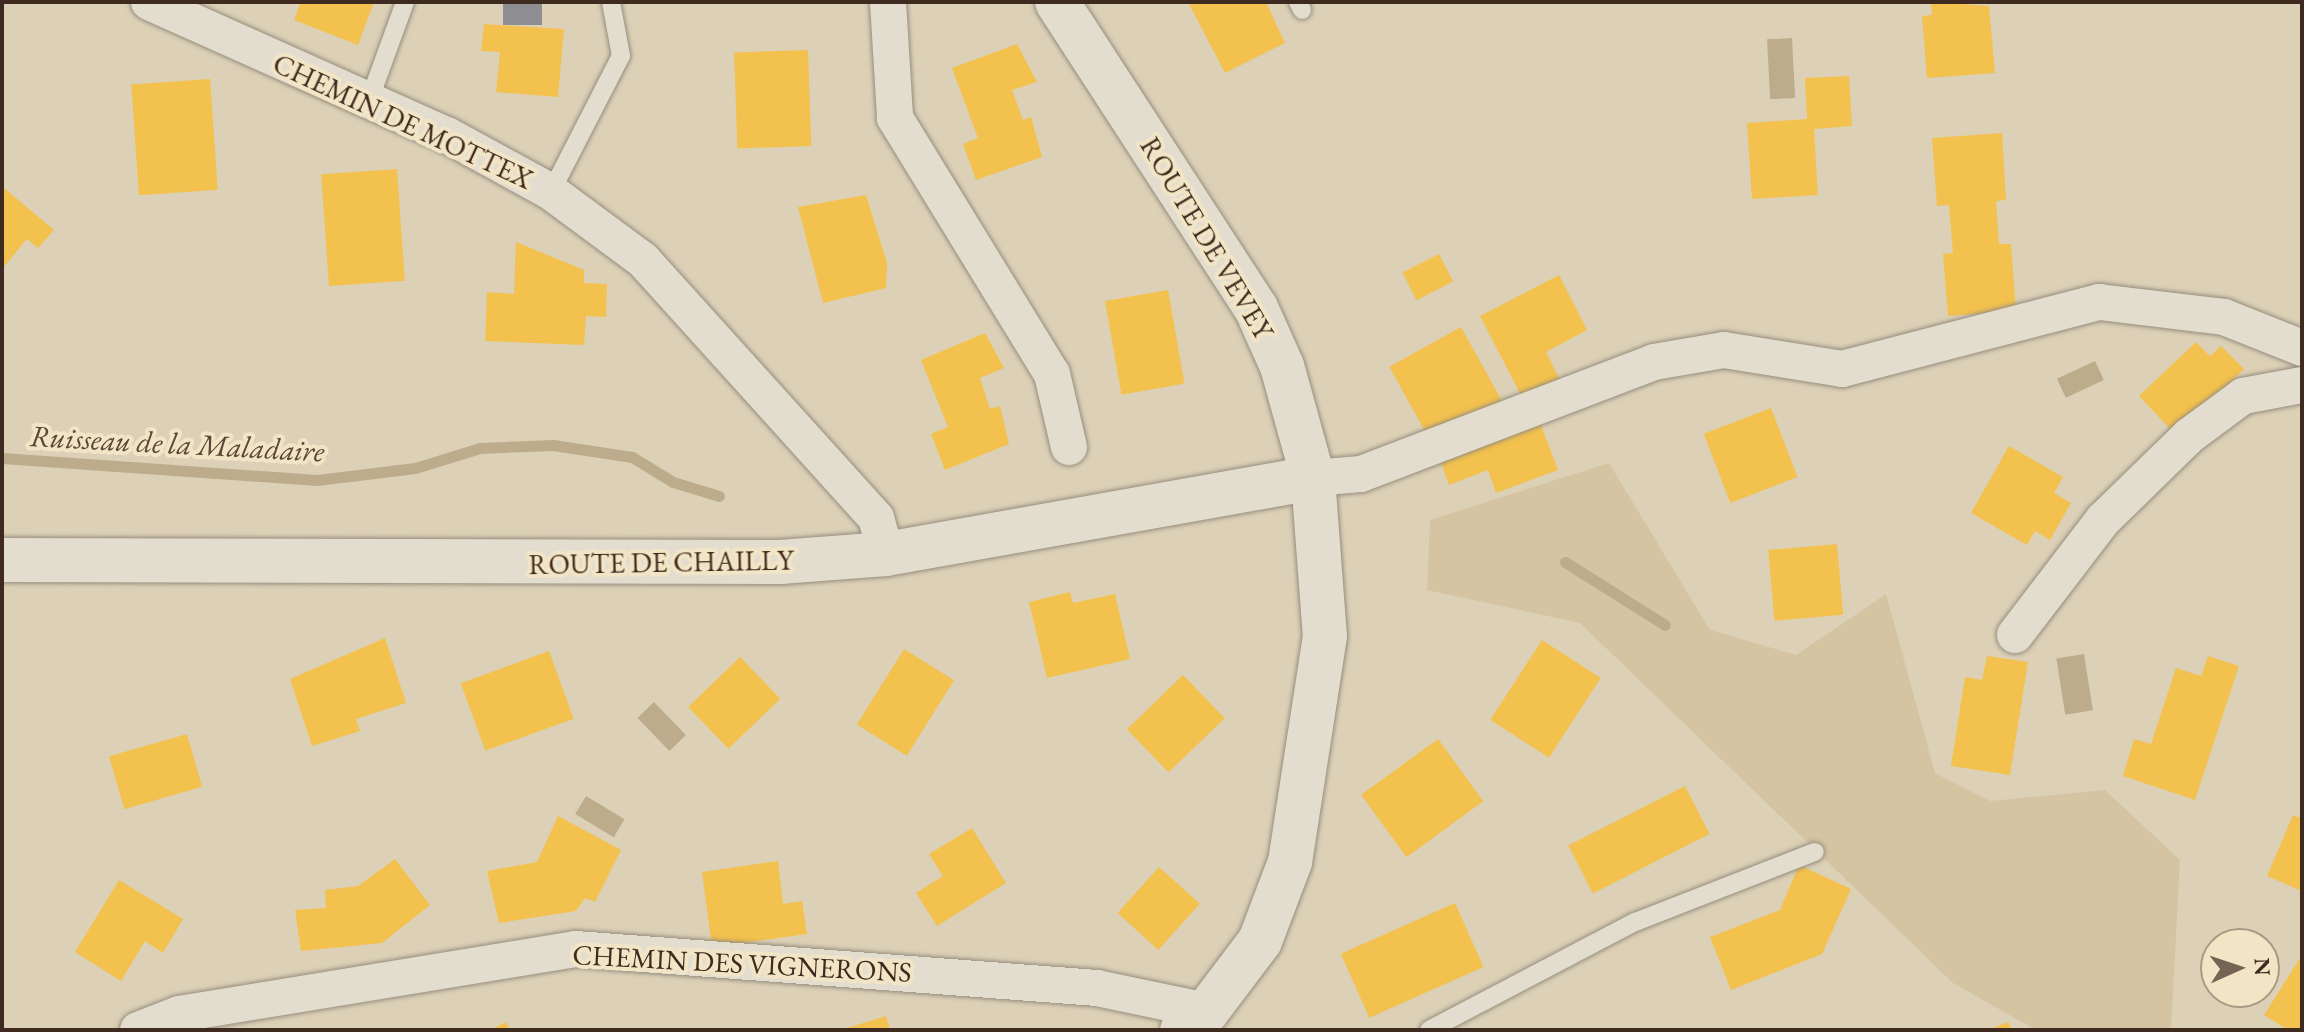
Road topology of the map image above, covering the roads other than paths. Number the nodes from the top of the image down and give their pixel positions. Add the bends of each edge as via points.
1 (149, 2) edge
2 (405, 2) edge
3 (611, 2) edge
4 (888, 2) edge
5 (1057, 2) edge
6 (369, 101) junction
7 (551, 192) junction
8 (2302, 348) edge
9 (2302, 385) edge
10 (1069, 447) dead end
11 (1313, 478) junction
12 (886, 554) junction
13 (2, 560) edge
14 (2015, 635) dead end
15 (1815, 852) dead end
16 (1194, 1020) edge
17 (138, 1030) edge
18 (1429, 1030) edge

1 - 6 street, CHEMIN DE MOTTEX
2 - 6 lane
3 - 7 lane via 621,56
4 - 10 street via 895,118 1052,374
5 - 11 street, ROUTE DE VEVEY via 1256,308 1282,366
6 - 7 street, CHEMIN DE MOTTEX
7 - 12 street, CHEMIN DE MOTTEX via 688,302 876,518
8 - 11 street via 2224,317 2099,302 1842,369 1724,350 1654,362 1361,474
9 - 14 street via 2243,396 2189,436 2103,520
11 - 12 street, ROUTE DE CHAILLY
11 - 16 street, ROUTE DE VEVEY via 1325,636 1306,786 1290,862 1260,941
12 - 13 street, ROUTE DE CHAILLY via 707,565
15 - 18 lane via 1635,922
16 - 17 street, CHEMIN DES VIGNERONS via 1097,988 576,949 179,1014

